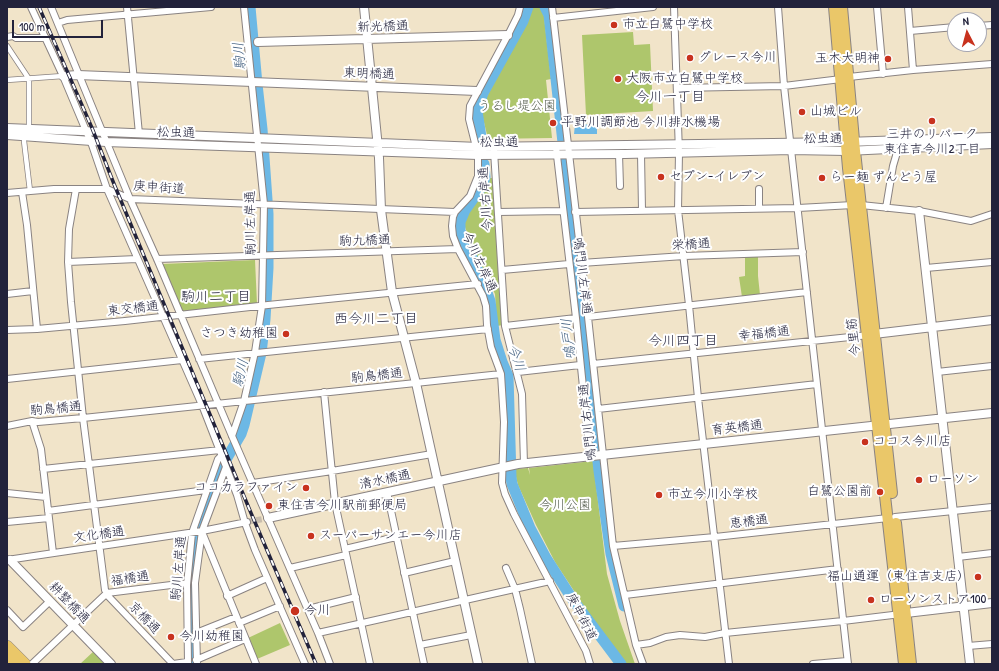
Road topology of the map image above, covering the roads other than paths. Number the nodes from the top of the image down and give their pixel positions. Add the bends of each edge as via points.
1 (31, 7) edge
2 (51, 7) edge
3 (127, 7) edge
4 (211, 7) edge
5 (244, 7) edge
6 (364, 7) edge
7 (520, 7) edge
8 (552, 7) edge
9 (653, 7) edge
10 (674, 7) edge
11 (778, 7) edge
12 (834, 7) edge
13 (842, 7) edge
14 (877, 7) edge
15 (908, 7) edge
16 (128, 15) junction
17 (553, 18) junction
18 (58, 23) junction
19 (947, 28) edge
20 (910, 30) junction
21 (508, 35) junction
22 (7, 37) edge
23 (46, 38) junction
24 (367, 39) junction
25 (252, 42) junction
26 (7, 46) edge
27 (992, 64) edge
28 (913, 70) junction
29 (883, 74) junction
30 (64, 76) junction
31 (78, 76) junction
32 (134, 78) junction
33 (845, 78) junction
34 (29, 79) junction
35 (7, 80) edge
36 (255, 82) junction
37 (372, 86) junction
38 (784, 86) junction
39 (677, 88) junction
40 (477, 91) junction
41 (29, 124) dead end
42 (7, 128) edge
43 (86, 132) junction
44 (102, 133) junction
45 (138, 134) junction
46 (7, 135) edge
47 (992, 137) edge
48 (261, 138) junction
49 (24, 141) dead end
50 (91, 141) junction
51 (106, 142) junction
52 (992, 144) edge
53 (790, 146) junction
54 (851, 146) junction
55 (262, 147) junction
56 (378, 147) junction
57 (679, 149) junction
58 (898, 149) junction
59 (477, 151) junction
60 (494, 151) junction
61 (556, 151) junction
62 (569, 151) junction
63 (619, 154) junction
64 (641, 154) junction
65 (620, 186) dead end
66 (76, 189) junction
67 (107, 189) junction
68 (759, 189) dead end
69 (30, 191) junction
70 (22, 192) junction
71 (7, 193) edge
72 (130, 199) junction
73 (264, 204) junction
74 (857, 205) junction
75 (759, 208) junction
76 (798, 208) junction
77 (886, 208) junction
78 (382, 210) junction
79 (642, 210) junction
80 (678, 210) junction
81 (563, 211) junction
82 (920, 211) junction
83 (455, 212) junction
84 (498, 212) junction
85 (575, 212) junction
86 (992, 214) edge
87 (458, 249) junction
88 (386, 252) junction
89 (802, 252) junction
90 (263, 255) junction
91 (684, 256) junction
92 (137, 259) junction
93 (157, 259) junction
94 (68, 262) junction
95 (992, 262) edge
96 (581, 263) junction
97 (569, 264) junction
98 (926, 268) junction
99 (502, 270) junction
100 (478, 284) junction
101 (33, 291) junction
102 (392, 292) junction
103 (806, 292) junction
104 (7, 294) edge
105 (265, 305) junction
106 (689, 305) junction
107 (180, 315) junction
108 (164, 317) junction
109 (588, 317) junction
110 (576, 318) junction
111 (992, 320) edge
112 (74, 326) junction
113 (506, 326) junction
114 (932, 327) junction
115 (36, 329) junction
116 (488, 329) junction
117 (7, 330) edge
118 (871, 335) junction
119 (404, 337) junction
120 (811, 340) junction
121 (255, 352) junction
122 (693, 354) junction
123 (199, 359) junction
124 (182, 360) junction
125 (593, 364) junction
126 (580, 365) junction
127 (992, 366) edge
128 (78, 372) junction
129 (518, 372) junction
130 (937, 372) junction
131 (501, 374) junction
132 (7, 380) edge
133 (416, 383) junction
134 (817, 384) junction
135 (324, 392) junction
136 (698, 398) junction
137 (245, 401) junction
138 (218, 403) junction
139 (202, 405) junction
140 (598, 409) junction
141 (992, 413) edge
142 (82, 418) junction
143 (942, 419) junction
144 (32, 421) junction
145 (7, 426) edge
146 (881, 426) junction
147 (822, 432) junction
148 (233, 438) junction
149 (703, 444) junction
150 (432, 454) junction
151 (221, 455) junction
152 (597, 456) junction
153 (89, 464) junction
154 (524, 464) junction
155 (507, 466) junction
156 (226, 468) junction
157 (43, 469) junction
158 (332, 471) junction
159 (438, 481) junction
160 (252, 483) junction
161 (206, 490) junction
162 (386, 492) junction
163 (7, 493) edge
164 (46, 496) junction
165 (335, 503) junction
166 (93, 505) junction
167 (992, 507) edge
168 (48, 511) junction
169 (952, 511) junction
170 (892, 517) junction
171 (49, 518) junction
172 (268, 518) junction
173 (7, 522) edge
174 (246, 523) junction
175 (833, 524) junction
176 (202, 531) junction
177 (193, 532) junction
178 (396, 537) junction
179 (715, 537) junction
180 (99, 546) junction
181 (613, 546) junction
182 (346, 552) junction
183 (53, 553) junction
184 (992, 553) edge
185 (958, 557) junction
186 (8, 560) edge
187 (455, 561) junction
188 (290, 568) junction
189 (506, 568) dead end
190 (838, 569) junction
191 (404, 573) junction
192 (267, 578) junction
193 (550, 581) junction
194 (187, 583) junction
195 (720, 583) junction
196 (515, 589) junction
197 (107, 593) junction
198 (625, 595) junction
199 (227, 596) junction
200 (356, 597) junction
201 (50, 601) junction
202 (464, 601) junction
203 (992, 603) edge
204 (280, 606) junction
205 (963, 606) junction
206 (308, 609) junction
207 (7, 610) edge
208 (412, 612) junction
209 (902, 614) junction
210 (236, 616) junction
211 (844, 621) junction
212 (239, 623) junction
213 (362, 623) junction
214 (73, 625) junction
215 (196, 633) junction
216 (318, 633) junction
217 (725, 633) junction
218 (471, 634) junction
219 (7, 639) edge
220 (245, 639) junction
221 (992, 644) edge
222 (420, 645) junction
223 (636, 645) junction
224 (7, 646) edge
225 (968, 646) junction
226 (7, 657) edge
227 (197, 662) edge
228 (848, 662) edge
229 (188, 663) edge
230 (14, 664) edge
231 (25, 664) edge
232 (32, 664) edge
233 (111, 664) edge
234 (256, 664) edge
235 (305, 664) edge
236 (330, 664) edge
237 (370, 664) edge
238 (424, 664) edge
239 (478, 664) edge
240 (532, 664) edge
241 (590, 664) edge
242 (643, 664) edge
243 (729, 664) edge
244 (813, 664) edge
245 (904, 664) edge
246 (911, 664) edge
247 (970, 664) edge

1 - 23 street
2 - 18 street
3 - 16 street
4 - 16 street
5 - 25 street, 駒川左岸通
6 - 24 street
7 - 21 street
8 - 17 street, 鳴門川右岸通
9 - 17 street
10 - 39 street
11 - 38 street
12 - 33 main road, 今里筋
13 - 33 main road, 今里筋
14 - 29 street
15 - 20 street
16 - 18 street
16 - 32 street
17 - 62 street, 鳴門川右岸通
18 - 31 street
19 - 20 street
20 - 28 street
21 - 24 street, 新光橋通
21 - 40 street
22 - 23 street
23 - 30 street
24 - 25 street, 新光橋通
24 - 37 street
25 - 36 street, 駒川左岸通
26 - 34 street
27 - 28 street
28 - 29 street
29 - 33 street
30 - 31 street, 東明橋通
30 - 34 street
30 - 43 street
31 - 32 street, 東明橋通
31 - 44 street
32 - 36 street, 東明橋通
32 - 45 street
33 - 38 street
33 - 54 main road, 今里筋
34 - 35 street
34 - 41 street
36 - 37 street, 東明橋通
36 - 48 street, 駒川左岸通
37 - 40 street, 東明橋通
37 - 56 street
38 - 39 street
38 - 53 street
39 - 57 street
40 - 59 street via 469,113
42 - 43 street, 松虫通
43 - 44 street, 松虫通
43 - 50 street
44 - 45 street, 松虫通
44 - 51 street
45 - 48 street, 松虫通
46 - 50 street, 松虫通
47 - 54 street, 松虫通
48 - 55 street, 駒川左岸通
48 - 56 street, 松虫通
49 - 69 street
50 - 51 street, 松虫通
50 - 67 street
51 - 55 street, 松虫通
51 - 72 street
52 - 58 street, 松虫通
53 - 54 street, 松虫通
53 - 57 street, 松虫通
53 - 76 street
54 - 58 street, 松虫通
54 - 74 main road, 今里筋
55 - 56 street, 松虫通
55 - 73 street, 駒川左岸通
56 - 59 street, 松虫通
56 - 78 street
57 - 62 street, 松虫通
57 - 64 street, 松虫通
57 - 80 street
58 - 77 street
59 - 60 street, 松虫通
59 - 83 street via 478,176 470,196
60 - 61 street, 松虫通
60 - 84 street, 今川右岸通
61 - 62 street, 松虫通
61 - 81 street, 鳴門川左岸通
62 - 63 street, 松虫通
62 - 85 street, 鳴門川右岸通
63 - 64 street, 松虫通
63 - 65 street
64 - 79 street
66 - 67 street, 庚申街道
66 - 69 street, 庚申街道
66 - 94 street via 69,229
67 - 72 street, 庚申街道
67 - 92 street
68 - 75 street
69 - 70 street, 庚申街道
70 - 71 street, 庚申街道
70 - 101 street
72 - 73 street, 庚申街道
72 - 93 street
73 - 78 street, 庚申街道
73 - 90 street, 駒川左岸通
74 - 76 street
74 - 77 street
74 - 118 main road, 今里筋
75 - 76 street
75 - 80 street
76 - 89 street
77 - 82 street
78 - 83 street
78 - 88 street
79 - 80 street
79 - 85 street
80 - 91 street
81 - 84 street
81 - 97 street, 鳴門川左岸通
82 - 86 street via 971,221
82 - 98 street
83 - 87 street, 今川左岸通 via 452,226
84 - 99 street, 今川右岸通
85 - 96 street, 鳴門川右岸通
87 - 88 street, 駒九橋通
87 - 100 street, 今川左岸通
88 - 90 street, 駒九橋通
88 - 102 street
89 - 91 street, 栄橋通
89 - 103 street
90 - 93 street
90 - 105 street, 駒川左岸通
91 - 96 street, 栄橋通
91 - 106 street
92 - 94 street
92 - 108 street
93 - 107 street
94 - 112 street
95 - 98 street
96 - 109 street, 鳴門川右岸通
97 - 99 street
97 - 110 street, 鳴門川左岸通
98 - 114 street
99 - 113 street, 今川右岸通
100 - 102 street, 東交橋通
100 - 116 street, 今川左岸通 via 486,306
101 - 104 street
101 - 115 street
102 - 105 street, 東交橋通
102 - 119 street
103 - 106 street
103 - 120 street
105 - 107 street, 東交橋通
105 - 121 street, 駒川左岸通
106 - 109 street
106 - 122 street
107 - 108 street, 東交橋通
107 - 123 street
108 - 112 street, 東交橋通
108 - 124 street
109 - 125 street, 鳴門川右岸通
110 - 113 street
110 - 126 street, 鳴門川左岸通
111 - 114 street, 幸福橋通
112 - 115 street, 東交橋通
112 - 128 street
113 - 129 street, 今川右岸通
114 - 118 street, 幸福橋通
114 - 130 street
115 - 117 street, 東交橋通
116 - 119 street
116 - 131 street, 今川左岸通 via 491,347
118 - 120 street, 幸福橋通
118 - 146 main road, 今里筋
119 - 121 street
119 - 133 street
120 - 122 street, 幸福橋通
120 - 134 street
121 - 123 street
121 - 137 street, 駒川左岸通
122 - 125 street, 幸福橋通
122 - 136 street
123 - 138 street
124 - 128 street
124 - 139 street
125 - 140 street, 鳴門川右岸通
126 - 129 street
126 - 152 street, 鳴門川左岸通
127 - 130 street
128 - 132 street
128 - 142 street
129 - 154 street, 今川右岸通 via 522,394
130 - 143 street
131 - 133 street, 駒鳥橋通
131 - 155 street, 今川左岸通
133 - 135 street, 駒鳥橋通
133 - 150 street
134 - 136 street
134 - 147 street
135 - 137 street, 駒鳥橋通
135 - 158 street
136 - 140 street
136 - 149 street
137 - 138 street, 駒鳥橋通
137 - 148 street, 駒川左岸通
138 - 139 street, 駒鳥橋通
138 - 148 street
139 - 142 street, 駒鳥橋通
139 - 151 street
140 - 152 street, 鳴門川右岸通
141 - 143 street, 育英橋通
142 - 144 street, 駒鳥橋通
142 - 153 street
143 - 146 street, 育英橋通
143 - 169 street
144 - 145 street, 駒鳥橋通
144 - 157 street via 41,449
146 - 147 street, 育英橋通
146 - 170 main road, 今里筋
147 - 149 street, 育英橋通
147 - 175 street
148 - 160 street
149 - 152 street, 育英橋通
149 - 179 street
150 - 158 street
150 - 159 street
151 - 153 street
151 - 156 street
151 - 161 street, 駒川左岸通
152 - 154 street, 育英橋通
152 - 181 street, 鳴門川右岸通
153 - 157 street
153 - 166 street
154 - 155 street, 育英橋通
155 - 159 street, 清水橋通
155 - 193 street, 今川左岸通 via 502,483 505,494
156 - 174 street
156 - 176 street
157 - 164 street
158 - 160 street
158 - 165 street
159 - 162 street, 清水橋通
159 - 187 street
160 - 172 street
161 - 166 street
161 - 177 street, 駒川左岸通
162 - 165 street, 清水橋通
162 - 178 street
163 - 164 street
164 - 168 street
165 - 172 street, 清水橋通
165 - 182 street
166 - 168 street
166 - 180 street
167 - 169 street, 恵橋通
168 - 171 street
169 - 170 street, 恵橋通
169 - 185 street
170 - 175 street, 恵橋通
170 - 209 main road, 今里筋
171 - 173 street
171 - 183 street
172 - 188 street
174 - 176 street
174 - 192 street
175 - 179 street, 恵橋通
175 - 190 street
176 - 177 street, 文化橋通
176 - 199 street
176 - 215 street via 195,583
177 - 180 street, 文化橋通
177 - 194 street, 駒川左岸通
178 - 182 street
178 - 191 street
179 - 181 street, 恵橋通
179 - 195 street
180 - 183 street, 文化橋通
180 - 197 street
181 - 198 street, 鳴門川右岸通
182 - 188 street
182 - 200 street
183 - 186 street, 文化橋通
184 - 185 street
185 - 205 street
186 - 201 street, 耕整橋通
187 - 191 street
187 - 202 street
188 - 206 street
189 - 196 street
190 - 195 street
190 - 211 street
191 - 208 street
192 - 199 street
192 - 204 street
193 - 196 street
193 - 241 street, 庚申街道 via 586,651
194 - 197 street, 福橋通
194 - 229 street, 駒川左岸通
195 - 198 street
195 - 217 street
196 - 202 street
196 - 240 street
197 - 214 street, 福橋通
197 - 229 street, 京橋通 via 173,664
198 - 223 street, 鳴門川右岸通
199 - 210 street
200 - 206 street
200 - 213 street
201 - 207 street via 23,627
201 - 214 street, 耕整橋通
202 - 208 street
202 - 218 street
203 - 205 street
204 - 212 street
204 - 235 street
205 - 209 street
205 - 225 street
206 - 216 street
208 - 213 street
208 - 222 street
209 - 211 street
209 - 245 main road, 今里筋
209 - 246 main road, 今里筋
210 - 212 street
210 - 215 street
211 - 217 street
211 - 228 street
212 - 220 street
213 - 216 street
213 - 237 street
214 - 232 street, 福橋通
214 - 233 street, 耕整橋通
215 - 227 street
216 - 236 street
217 - 223 street via 705,637 680,634
217 - 243 street
218 - 222 street
218 - 239 street
219 - 232 street
220 - 227 street
220 - 234 street
221 - 225 street
222 - 238 street
223 - 242 street, 鳴門川右岸通
224 - 231 highway
225 - 247 street
226 - 230 highway
228 - 244 street

